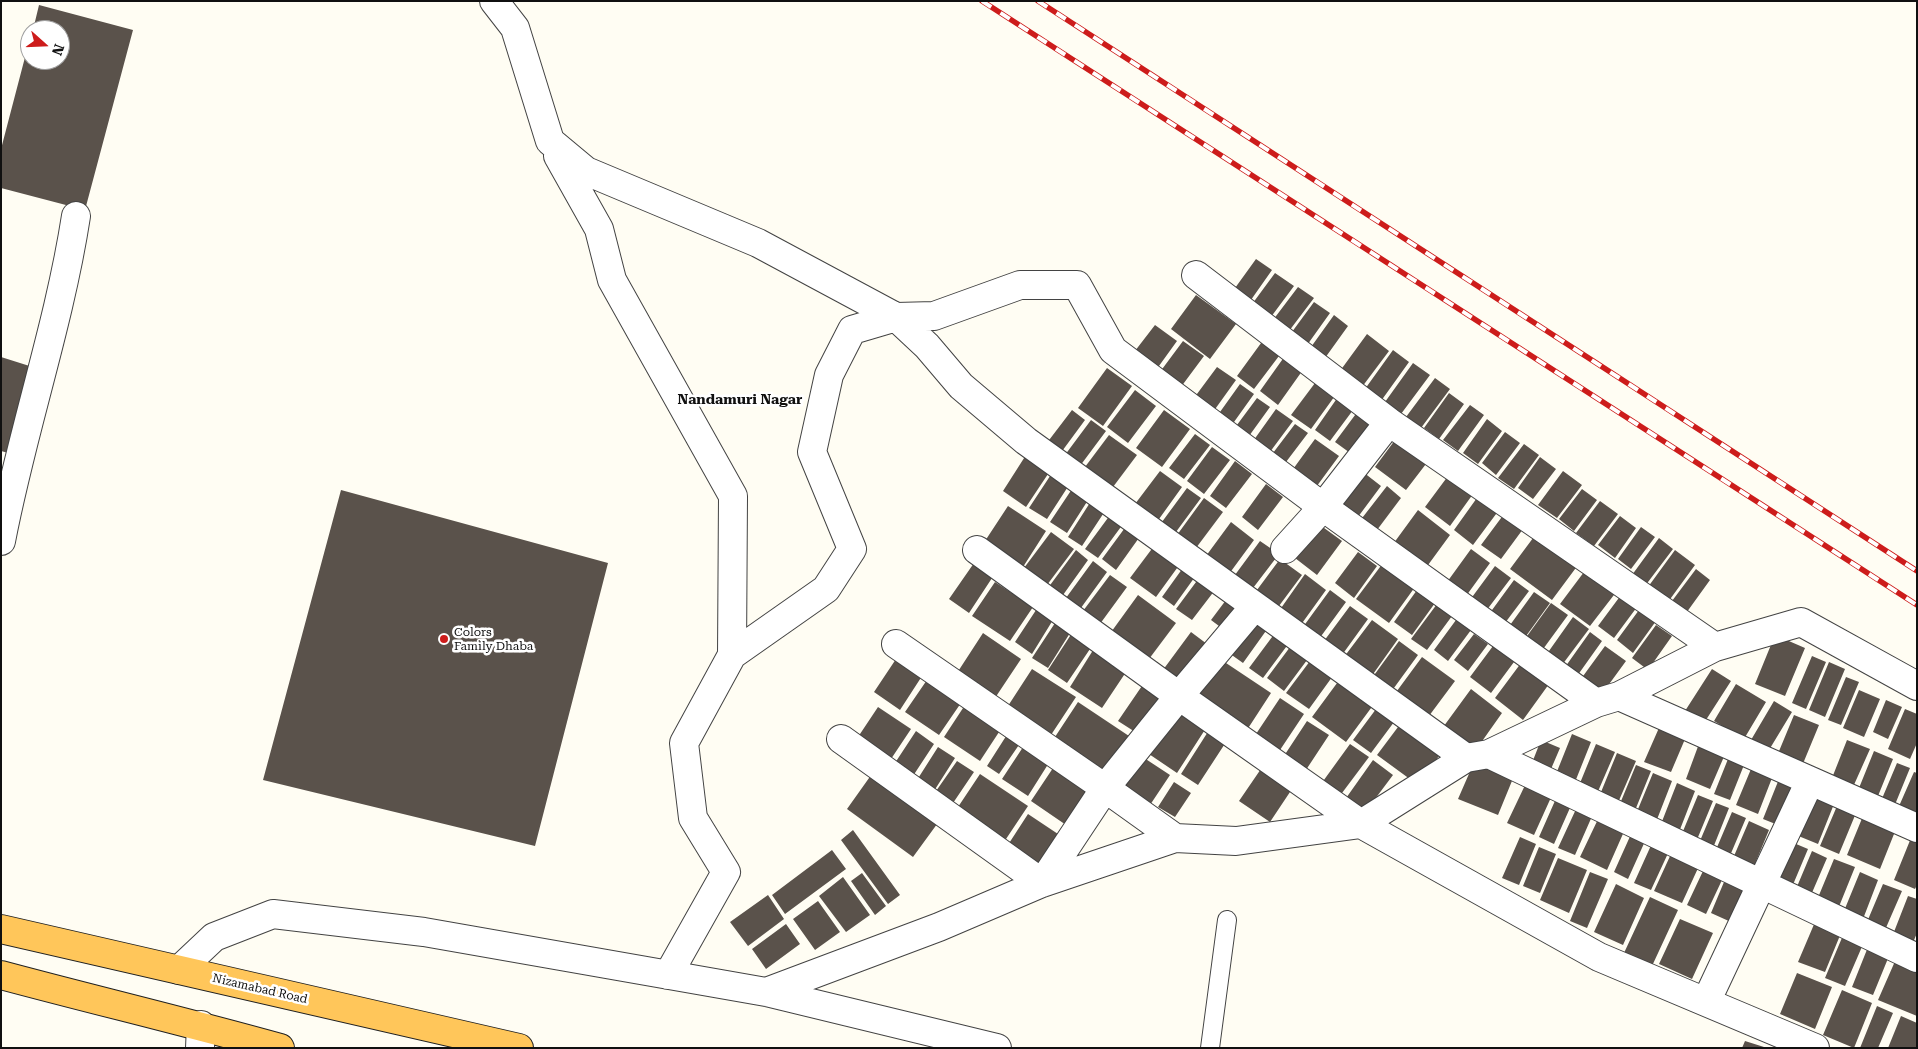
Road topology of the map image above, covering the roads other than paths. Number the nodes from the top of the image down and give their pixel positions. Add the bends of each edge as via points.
1 (494, 1) edge
2 (550, 141) junction
3 (76, 216) dead end
4 (1196, 275) dead end
5 (896, 317) junction
6 (1389, 422) junction
7 (1323, 507) junction
8 (1, 541) edge
9 (1285, 549) dead end
10 (977, 550) dead end
11 (1254, 607) junction
12 (896, 644) dead end
13 (1715, 647) junction
14 (732, 655) junction
15 (1917, 686) edge
16 (1178, 696) junction
17 (1607, 699) junction
18 (841, 739) dead end
19 (1477, 756) junction
20 (1810, 781) junction
21 (1105, 788) junction
22 (1361, 824) junction
23 (1917, 828) edge
24 (1175, 838) junction
25 (1042, 882) junction
26 (1761, 884) junction
27 (1227, 920) dead end
28 (1, 929) edge
29 (1917, 958) edge
30 (179, 970) junction
31 (1, 975) edge
32 (668, 975) junction
33 (766, 992) junction
34 (1706, 1002) junction
35 (200, 1037) edge
36 (280, 1048) edge
37 (519, 1048) edge
38 (997, 1048) edge
39 (1210, 1048) edge
40 (1815, 1048) edge

1 - 2 street via 515,28
2 - 5 street via 586,171 758,243
2 - 14 street via 599,229 612,280 733,496
3 - 8 street via 63,290 11,489
4 - 6 street
5 - 7 street via 934,316 1020,285 1077,285 1113,350
5 - 11 street via 927,346 961,386 1026,440
5 - 14 street via 852,330 829,375 812,452 852,549 826,589
6 - 7 street
6 - 13 street
7 - 9 street
7 - 17 street
10 - 16 street
11 - 16 street
11 - 19 street
12 - 21 street
13 - 15 street via 1801,622
13 - 17 street
14 - 32 street via 684,743 693,818 726,872
16 - 21 street
16 - 22 street
17 - 19 street
17 - 20 street
18 - 25 street
19 - 22 street
19 - 26 street
20 - 23 street
20 - 26 street
21 - 24 street
21 - 25 street
22 - 24 street via 1236,841
22 - 34 street via 1599,957
24 - 25 street
25 - 33 street via 939,928
26 - 29 street
26 - 34 street
27 - 39 lane
28 - 30 highway, Nizamabad Road
30 - 32 street via 214,937 273,914 424,932
30 - 37 highway, Nizamabad Road
31 - 35 highway via 148,1014
32 - 33 street
33 - 38 street
34 - 40 street
35 - 36 highway

